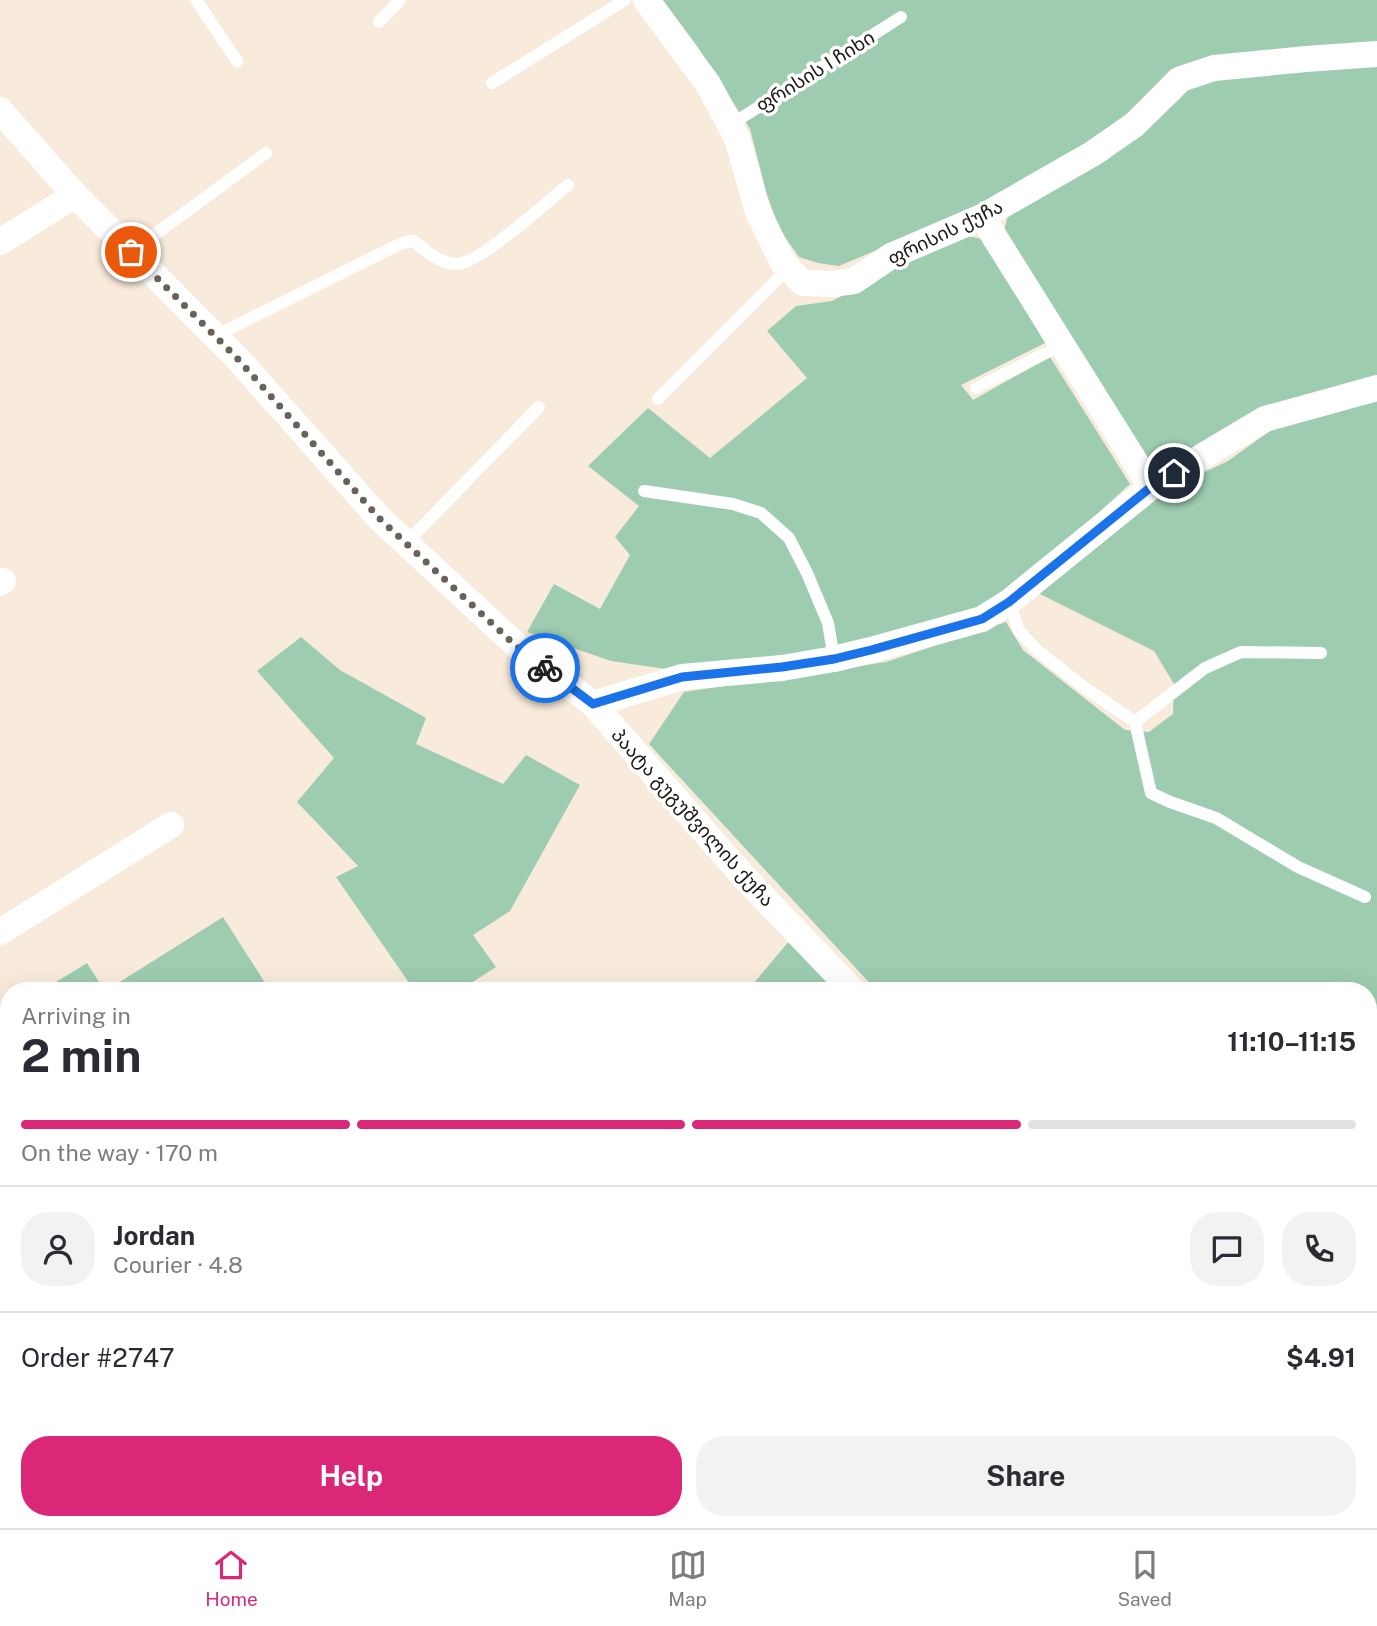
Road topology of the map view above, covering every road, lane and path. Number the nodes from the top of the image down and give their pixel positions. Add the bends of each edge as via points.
1 (196, 0) edge
2 (400, 0) edge
3 (625, 0) edge
4 (646, 0) edge
5 (901, 17) dead end
6 (379, 22) dead end
7 (1377, 54) edge
8 (237, 61) dead end
9 (492, 83) dead end
10 (0, 110) edge
11 (730, 125) junction
12 (266, 153) dead end
13 (568, 184) dead end
14 (75, 195) junction
15 (982, 217) junction
16 (0, 242) edge
17 (131, 252) junction
18 (788, 269) junction
19 (215, 336) junction
20 (1062, 345) junction
21 (976, 388) dead end
22 (1377, 388) edge
23 (658, 399) dead end
24 (539, 407) dead end
25 (1151, 487) junction
26 (644, 491) dead end
27 (406, 542) junction
28 (1009, 602) junction
29 (1321, 653) dead end
30 (834, 659) junction
31 (593, 704) junction
32 (1135, 722) junction
33 (171, 825) dead end
34 (1365, 897) dead end
35 (0, 932) edge
36 (844, 982) edge

1 - 8 lane
2 - 6 lane
3 - 9 lane
4 - 11 street via 708,84
5 - 11 lane, ფრისის I ჩიხი
7 - 15 street, ფრისის ქუჩა via 1214,68 1181,79 1134,125
10 - 14 street, პაატა გუგუშვილის ქუჩა
11 - 18 street via 758,212
12 - 17 lane
13 - 19 lane via 483,254 465,263 438,260 414,241 402,243
14 - 16 street
14 - 17 street, პაატა გუგუშვილის ქუჩა
15 - 18 street, ფრისის ქუჩა via 891,256 853,281 803,283
15 - 20 street
17 - 19 street, პაატა გუგუშვილის ქუჩა
18 - 23 lane
19 - 27 street, პაატა გუგუშვილის ქუჩა
20 - 21 lane
20 - 25 street
22 - 25 street via 1265,419
24 - 27 lane
25 - 28 street
26 - 30 lane via 733,503 761,513 789,538 807,573 828,623
27 - 31 street, პაატა გუგუშვილის ქუჩა via 515,645
28 - 30 street via 982,619
28 - 32 lane via 1019,631 1038,651
29 - 32 lane via 1241,652 1205,668
30 - 31 street via 682,677
31 - 36 street, პაატა გუგუშვილის ქუჩა via 744,877
32 - 34 lane via 1151,793 1216,818 1298,867
33 - 35 street

